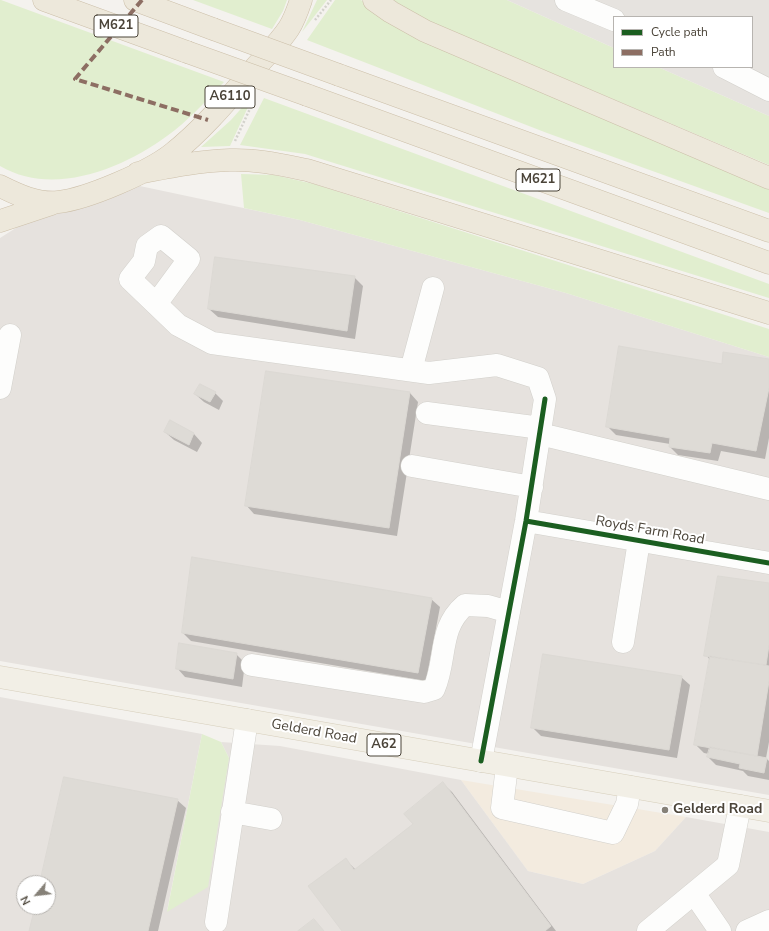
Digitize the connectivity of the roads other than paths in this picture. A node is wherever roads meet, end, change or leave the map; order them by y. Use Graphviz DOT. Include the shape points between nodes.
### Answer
graph roads {
  1 [pos="44,0"];
  2 [pos="135,0"];
  3 [pos="301,0"];
  4 [pos="374,0"];
  5 [pos="566,0"];
  6 [pos="613,20"];
  7 [pos="726,68"];
  8 [pos="769,90"];
  9 [pos="138,173"];
  10 [pos="769,178"];
  11 [pos="0,186"];
  12 [pos="58,202"];
  13 [pos="0,221"];
  14 [pos="769,231"];
  15 [pos="769,263"];
  16 [pos="433,288"];
  17 [pos="156,304"];
  18 [pos="769,313"];
  19 [pos="10,335"];
  20 [pos="410,370"];
  21 [pos="0,388"];
  22 [pos="427,413"];
  23 [pos="541,431"];
  24 [pos="412,466"];
  25 [pos="532,487"];
  26 [pos="769,490"];
  27 [pos="526,521"];
  28 [pos="639,541"];
  29 [pos="769,563"];
  30 [pos="509,612"];
  31 [pos="623,642"];
  32 [pos="252,665"];
  33 [pos="0,677"];
  34 [pos="247,720"];
  35 [pos="481,761"];
  36 [pos="507,766"];
  37 [pos="630,787"];
  38 [pos="740,806"];
  39 [pos="769,811"];
  40 [pos="232,812"];
  41 [pos="271,819"];
  42 [pos="694,893"];
  43 [pos="769,921"];
  44 [pos="216,922"];
  45 [pos="649,931"];
  46 [pos="720,931"];
  47 [pos="747,931"];
  1 -- 15 [label="highway, M621, bridge"];
  2 -- 14 [label="highway, M621, bridge"];
  3 -- 9 [label="highway, A6110" via="289,27 200,130 171,155"];
  4 -- 10 [label="highway" via="425,31"];
  5 -- 6 [label="street"];
  7 -- 8 [label="street"];
  9 -- 12 [label="highway, A6110" via="88,194"];
  9 -- 18 [label="highway" via="182,164 231,160 307,170"];
  11 -- 12 [label="highway" via="32,200"];
  12 -- 13 [label="highway, A6110"];
  16 -- 20 [label="street"];
  17 -- 20 [label="street" via="178,326 212,342"];
  19 -- 21 [label="street"];
  20 -- 23 [label="street" via="429,373 497,365 538,378 546,399"];
  22 -- 23 [label="street"];
  23 -- 25 [label="street"];
  23 -- 26 [label="street"];
  24 -- 25 [label="street"];
  25 -- 27 [label="street"];
  27 -- 28 [label="street, Royds Farm Road"];
  27 -- 30 [label="street"];
  28 -- 29 [label="street, Royds Farm Road"];
  28 -- 31 [label="street"];
  30 -- 32 [label="street" via="488,606 465,604 454,614 446,633 438,680 434,688 424,692"];
  30 -- 35 [label="street"];
  33 -- 34 [label="main road, Gelderd Road / A62"];
  34 -- 35 [label="main road, Gelderd Road / A62"];
  34 -- 40 [label="street"];
  35 -- 36 [label="main road, Gelderd Road / A62"];
  36 -- 37 [label="main road, Gelderd Road / A62"];
  36 -- 37 [label="street" via="502,808 613,833 627,804"];
  37 -- 38 [label="main road, Gelderd Road / A62"];
  38 -- 39 [label="main road, Gelderd Road / A62"];
  38 -- 42 [label="street" via="728,865"];
  40 -- 41 [label="street"];
  40 -- 44 [label="street"];
  42 -- 45 [label="street"];
  42 -- 46 [label="street"];
  43 -- 47 [label="street"];
}
